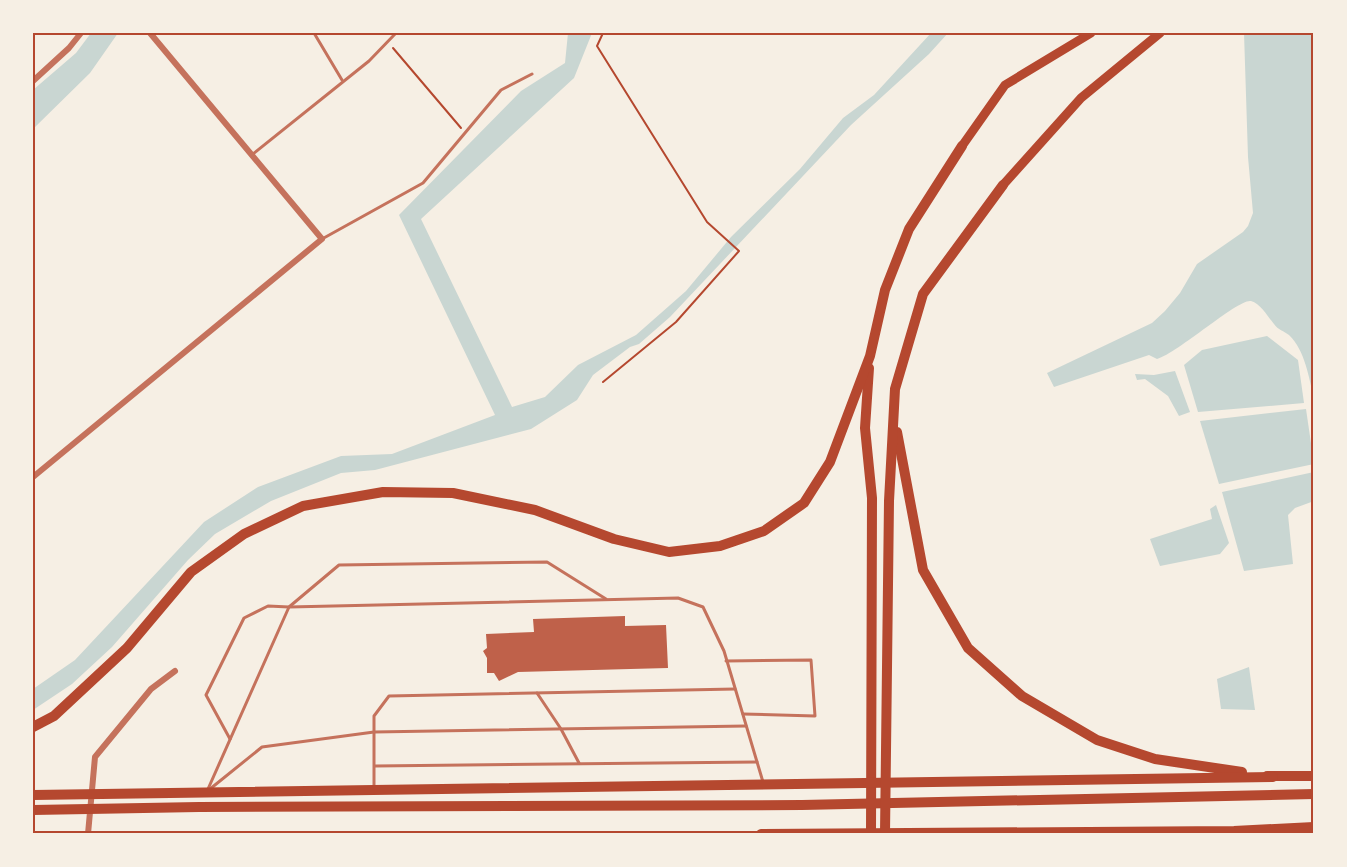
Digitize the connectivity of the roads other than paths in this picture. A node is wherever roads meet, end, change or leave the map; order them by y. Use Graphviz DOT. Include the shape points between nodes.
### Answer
graph roads {
  1 [pos="81,33"];
  2 [pos="150,33"];
  3 [pos="314,33"];
  4 [pos="396,33"];
  5 [pos="1091,33"];
  6 [pos="1160,33"];
  7 [pos="532,74"];
  8 [pos="33,81"];
  9 [pos="343,81"];
  10 [pos="962,146"];
  11 [pos="251,155"];
  12 [pos="1003,185"];
  13 [pos="322,239"];
  14 [pos="870,356"];
  15 [pos="893,414"];
  16 [pos="33,477"];
  17 [pos="607,600"];
  18 [pos="289,607"];
  19 [pos="726,661"];
  20 [pos="175,671"];
  21 [pos="735,688"];
  22 [pos="537,693"];
  23 [pos="743,714"];
  24 [pos="746,726"];
  25 [pos="33,727"];
  26 [pos="561,729"];
  27 [pos="374,732"];
  28 [pos="230,739"];
  29 [pos="757,762"];
  30 [pos="579,763"];
  31 [pos="374,765"];
  32 [pos="1314,776"];
  33 [pos="1273,777"];
  34 [pos="764,783"];
  35 [pos="374,790"];
  36 [pos="203,792"];
  37 [pos="1314,794"];
  38 [pos="33,795"];
  39 [pos="33,810"];
  40 [pos="1314,827"];
  41 [pos="788,833"];
  42 [pos="88,834"];
  43 [pos="761,834"];
  44 [pos="871,834"];
  45 [pos="885,834"];
  1 -- 8 [label="street"];
  2 -- 11 [label="street"];
  3 -- 9 [label="lane"];
  4 -- 9 [label="lane"];
  5 -- 10 [label="main road" via="1005,85"];
  6 -- 12 [label="main road" via="1081,98"];
  7 -- 13 [label="lane" via="501,90 423,183"];
  9 -- 11 [label="lane"];
  10 -- 14 [label="highway" via="909,229 885,290"];
  11 -- 13 [label="street"];
  12 -- 15 [label="highway" via="923,294 895,389"];
  13 -- 16 [label="street"];
  14 -- 25 [label="highway" via="830,462 804,503 764,531 720,546 669,552 614,539 524,507 453,493 383,492 303,506 244,534 191,572 127,648 54,716"];
  14 -- 44 [label="highway" via="865,428 872,498"];
  15 -- 33 [label="highway" via="923,570 968,648 1023,696 1096,740 1155,759"];
  15 -- 45 [label="highway"];
  17 -- 18 [label="lane"];
  17 -- 18 [label="lane" via="548,562 339,565"];
  17 -- 19 [label="lane" via="678,598 703,607"];
  18 -- 28 [label="lane"];
  18 -- 28 [label="lane" via="268,606 244,618 206,694"];
  19 -- 21 [label="lane"];
  19 -- 23 [label="lane" via="811,660 815,716"];
  20 -- 42 [label="street" via="151,689 95,757"];
  21 -- 22 [label="lane"];
  21 -- 23 [label="lane"];
  22 -- 26 [label="lane"];
  22 -- 27 [label="lane" via="389,696 374,716"];
  23 -- 24 [label="lane"];
  24 -- 26 [label="lane"];
  24 -- 29 [label="lane"];
  26 -- 27 [label="lane"];
  26 -- 30 [label="lane"];
  27 -- 31 [label="lane"];
  27 -- 36 [label="lane" via="262,747"];
  28 -- 36 [label="lane"];
  29 -- 30 [label="lane"];
  29 -- 34 [label="lane"];
  30 -- 31 [label="lane"];
  31 -- 35 [label="lane"];
  32 -- 33 [label="highway"];
  33 -- 34 [label="highway"];
  34 -- 35 [label="highway"];
  35 -- 36 [label="highway"];
  36 -- 38 [label="highway"];
  37 -- 39 [label="highway" via="802,805"];
  40 -- 41 [label="highway" via="1234,831"];
  41 -- 43 [label="highway"];
}
